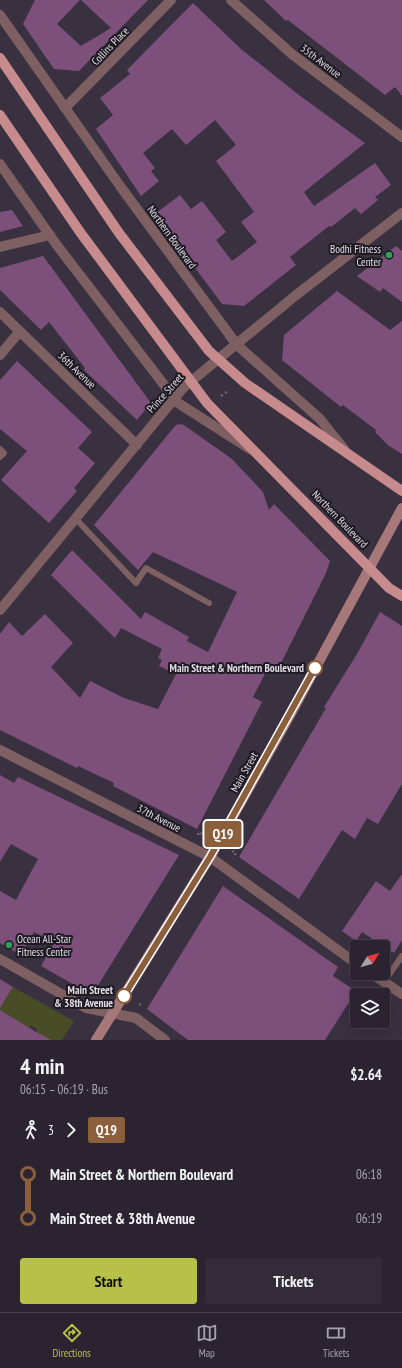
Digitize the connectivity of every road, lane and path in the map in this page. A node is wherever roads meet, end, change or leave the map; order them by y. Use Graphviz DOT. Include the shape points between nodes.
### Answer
graph roads {
  1 [pos="171,0"];
  2 [pos="231,0"];
  3 [pos="0,15"];
  4 [pos="0,58"];
  5 [pos="65,108"];
  6 [pos="0,115"];
  7 [pos="402,137"];
  8 [pos="0,164"];
  9 [pos="402,213"];
  10 [pos="50,235"];
  11 [pos="0,247"];
  12 [pos="0,312"];
  13 [pos="20,331"];
  14 [pos="237,345"];
  15 [pos="0,355"];
  16 [pos="218,360"];
  17 [pos="190,382"];
  18 [pos="229,390"];
  19 [pos="221,396"];
  20 [pos="174,398"];
  21 [pos="137,445"];
  22 [pos="0,450"];
  23 [pos="348,454"];
  24 [pos="0,457"];
  25 [pos="262,457"];
  26 [pos="402,491"];
  27 [pos="402,508"];
  28 [pos="76,518"];
  29 [pos="370,567"];
  30 [pos="0,593"];
  31 [pos="402,596"];
  32 [pos="8,600"];
  33 [pos="209,603"];
  34 [pos="0,610"];
  35 [pos="0,750"];
  36 [pos="202,834"];
  37 [pos="198,835"];
  38 [pos="232,851"];
  39 [pos="210,857"];
  40 [pos="233,858"];
  41 [pos="402,956"];
  42 [pos="350,959"];
  43 [pos="0,960"];
  44 [pos="381,980"];
  45 [pos="384,982"];
  46 [pos="402,994"];
  47 [pos="139,1004"];
  48 [pos="142,1006"];
  49 [pos="112,1014"];
  50 [pos="96,1040"];
  51 [pos="165,1040"];
  1 -- 5 [label="street, Collins Place"];
  2 -- 7 [label="street, 35th Avenue" via="293,55"];
  3 -- 5 [label="street, Northern Boulevard"];
  4 -- 16 [label="main road, Northern Boulevard" via="106,214 198,338"];
  5 -- 14 [label="street, Northern Boulevard"];
  6 -- 17 [label="main road, Northern Boulevard" via="80,232"];
  8 -- 10 [label="street, Northern Boulevard"];
  9 -- 14 [label="street, Prince Street" via="295,296"];
  10 -- 11 [label="street"];
  10 -- 20 [label="street, Northern Boulevard"];
  12 -- 13 [label="street, 36th Avenue"];
  13 -- 15 [label="street"];
  13 -- 21 [label="street, 36th Avenue"];
  14 -- 16 [label="street, Prince Street"];
  14 -- 23 [label="street, Northern Boulevard" via="320,419"];
  16 -- 17 [label="street, Prince Street"];
  16 -- 23 [label="main road, Northern Boulevard" via="245,382"];
  17 -- 20 [label="street, Prince Street"];
  17 -- 25 [label="main road, Northern Boulevard" via="207,403"];
  18 -- 19 [label="path"];
  20 -- 21 [label="street, Prince Street"];
  20 -- 25 [label="street, Northern Boulevard" via="189,411"];
  21 -- 28 [label="street, Prince Street"];
  22 -- 24 [label="lane" via="4,452"];
  23 -- 26 [label="main road, Northern Boulevard"];
  25 -- 29 [label="main road, Northern Boulevard"];
  27 -- 29 [label="main road, Main Street"];
  28 -- 32 [label="street, Prince Street"];
  28 -- 33 [label="lane" via="136,583 146,568"];
  29 -- 31 [label="main road, Northern Boulevard" via="389,588"];
  29 -- 39 [label="main road, Main Street"];
  30 -- 32 [label="street"];
  32 -- 34 [label="street, Prince Street"];
  35 -- 39 [label="street, 37th Avenue"];
  36 -- 37 [label="path" via="199,832"];
  38 -- 40 [label="path" via="236,853"];
  39 -- 42 [label="street, 37th Avenue"];
  39 -- 49 [label="main road, Main Street"];
  41 -- 45 [label="lane"];
  43 -- 49 [label="street" via="86,1008"];
  44 -- 45 [label="street"];
  45 -- 46 [label="street"];
  47 -- 48 [label="path"];
  49 -- 50 [label="main road, Main Street"];
  49 -- 51 [label="street" via="136,1018"];
}
